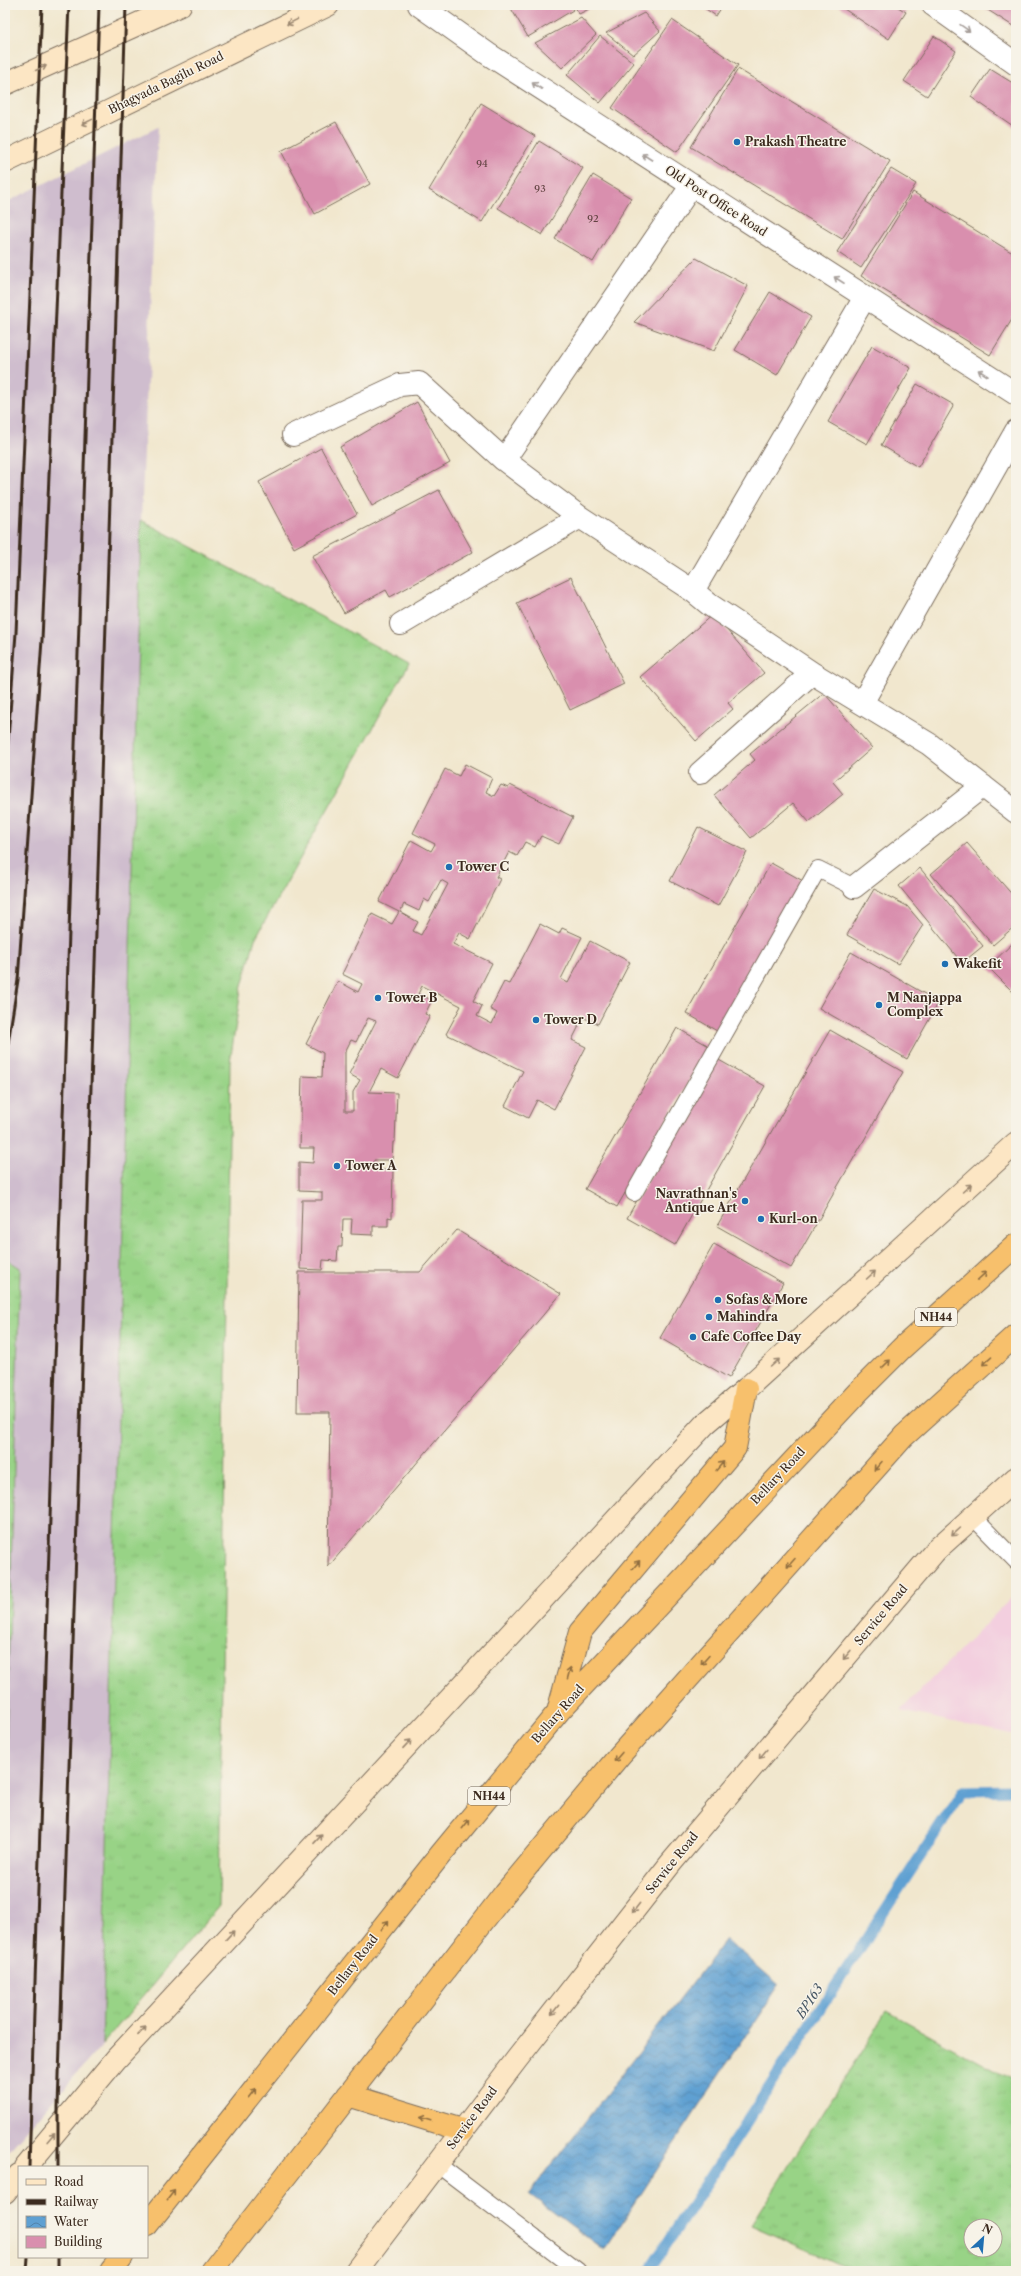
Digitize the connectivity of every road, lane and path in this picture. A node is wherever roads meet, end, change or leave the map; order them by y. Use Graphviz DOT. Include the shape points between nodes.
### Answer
graph roads {
  1 [pos="180,5"];
  2 [pos="328,5"];
  3 [pos="419,5"];
  4 [pos="933,5"];
  5 [pos="1016,64"];
  6 [pos="5,84"];
  7 [pos="5,162"];
  8 [pos="692,186"];
  9 [pos="865,297"];
  10 [pos="1016,394"];
  11 [pos="1016,431"];
  12 [pos="293,436"];
  13 [pos="504,460"];
  14 [pos="580,517"];
  15 [pos="693,591"];
  16 [pos="401,624"];
  17 [pos="812,673"];
  18 [pos="862,703"];
  19 [pos="700,773"];
  20 [pos="983,786"];
  21 [pos="1016,812"];
  22 [pos="854,887"];
  23 [pos="1016,1143"];
  24 [pos="634,1193"];
  25 [pos="1016,1245"];
  26 [pos="1016,1335"];
  27 [pos="746,1389"];
  28 [pos="1013,1486"];
  29 [pos="973,1517"];
  30 [pos="1016,1561"];
  31 [pos="559,1711"];
  32 [pos="348,2095"];
  33 [pos="462,2130"];
  34 [pos="437,2164"];
  35 [pos="27,2166"];
  36 [pos="18,2176"];
  37 [pos="5,2192"];
  38 [pos="148,2224"];
  39 [pos="121,2258"];
  40 [pos="111,2271"];
  41 [pos="212,2271"];
  42 [pos="356,2271"];
  43 [pos="578,2271"];
  6 -- 1 [label="main road, one-way"];
  2 -- 7 [label="main road, Bhagyada Bagilu Road, one-way"];
  8 -- 3 [label="street, Old Post Office Road, one-way" via="488,54"];
  4 -- 5 [label="street, one-way"];
  9 -- 8 [label="street, Old Post Office Road, one-way"];
  8 -- 13 [label="street"];
  10 -- 9 [label="street, Old Post Office Road, one-way"];
  9 -- 15 [label="street"];
  11 -- 18 [label="street"];
  12 -- 13 [label="street" via="400,385 419,383"];
  13 -- 14 [label="street"];
  14 -- 15 [label="street"];
  14 -- 16 [label="street"];
  15 -- 17 [label="street"];
  17 -- 18 [label="street"];
  17 -- 19 [label="street"];
  18 -- 20 [label="street" via="930,744"];
  20 -- 21 [label="street"];
  20 -- 22 [label="street"];
  22 -- 24 [label="lane" via="818,869"];
  27 -- 23 [label="main road, one-way"];
  31 -- 25 [label="highway, Bellary Road / NH44, one-way" via="858,1391"];
  26 -- 32 [label="highway, one-way" via="904,1436 619,1756 505,1893"];
  31 -- 27 [label="highway, one-way" via="580,1632 735,1448"];
  35 -- 27 [label="main road, one-way" via="116,2059 261,1901 705,1424"];
  28 -- 29 [label="main road, Service Road"];
  29 -- 30 [label="lane"];
  29 -- 33 [label="main road, Service Road, one-way" via="936,1550 671,1863"];
  38 -- 31 [label="highway, Bellary Road / NH44, one-way" via="441,1854"];
  33 -- 32 [label="highway, one-way"];
  32 -- 41 [label="highway"];
  33 -- 34 [label="main road, Service Road"];
  34 -- 42 [label="main road, Service Road"];
  34 -- 43 [label="lane"];
  36 -- 37 [label="main road"];
  39 -- 40 [label="highway"];
}
